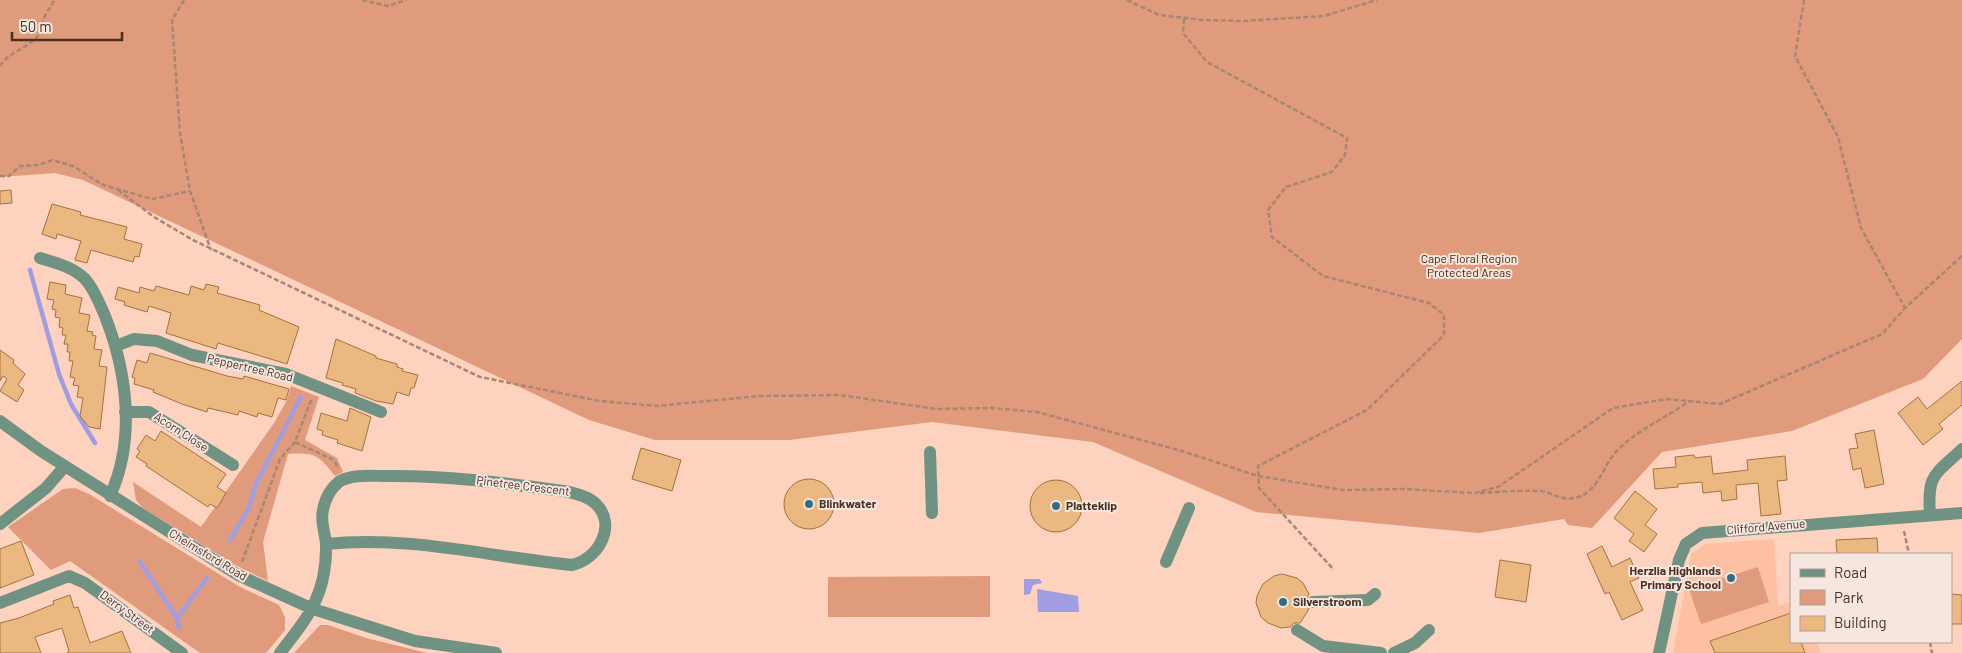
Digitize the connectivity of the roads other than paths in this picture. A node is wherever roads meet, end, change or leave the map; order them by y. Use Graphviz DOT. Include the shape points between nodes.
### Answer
graph roads {
  1 [pos="40,258"];
  2 [pos="116,346"];
  3 [pos="125,412"];
  4 [pos="381,412"];
  5 [pos="0,421"];
  6 [pos="1962,450"];
  7 [pos="930,452"];
  8 [pos="65,466"];
  9 [pos="233,466"];
  10 [pos="110,496"];
  11 [pos="1190,508"];
  12 [pos="1962,513"];
  13 [pos="932,514"];
  14 [pos="1930,515"];
  15 [pos="0,524"];
  16 [pos="326,544"];
  17 [pos="1166,562"];
  18 [pos="1375,594"];
  19 [pos="0,602"];
  20 [pos="1313,602"];
  21 [pos="313,609"];
  22 [pos="1297,630"];
  23 [pos="1429,630"];
  24 [pos="459,651"];
  25 [pos="182,653"];
  26 [pos="280,653"];
  27 [pos="496,653"];
  28 [pos="1381,653"];
  29 [pos="1394,653"];
  30 [pos="1659,653"];
  1 -- 2 [label="street" via="72,269 91,286"];
  2 -- 3 [label="street" via="122,370"];
  2 -- 4 [label="street, Peppertree Road" via="134,340 157,341 192,354 286,374"];
  3 -- 9 [label="street, Acorn Close" via="149,412"];
  3 -- 10 [label="street" via="124,454 120,474"];
  5 -- 8 [label="street, Chelmsford Road"];
  6 -- 14 [label="street" via="1932,479 1928,490"];
  7 -- 13 [label="street"];
  8 -- 10 [label="street, Chelmsford Road"];
  8 -- 15 [label="street" via="46,488"];
  10 -- 21 [label="street, Chelmsford Road" via="238,575"];
  11 -- 17 [label="street"];
  12 -- 14 [label="street, Clifford Avenue"];
  14 -- 30 [label="street, Clifford Avenue" via="1702,533 1686,544 1679,560"];
  16 -- 16 [label="street, Pinetree Crescent" via="322,511 326,497 341,481 356,476 466,479 574,493 596,504 601,511 604,537 588,559 572,565 409,542"];
  16 -- 21 [label="street" via="321,590"];
  18 -- 20 [label="street" via="1368,600"];
  19 -- 25 [label="street, Derry Street" via="69,576 85,582"];
  21 -- 24 [label="street, Chelmsford Road"];
  21 -- 26 [label="street"];
  22 -- 28 [label="street" via="1324,646"];
  23 -- 29 [label="street" via="1415,643"];
  24 -- 27 [label="street, Chelmsford Road"];
}
